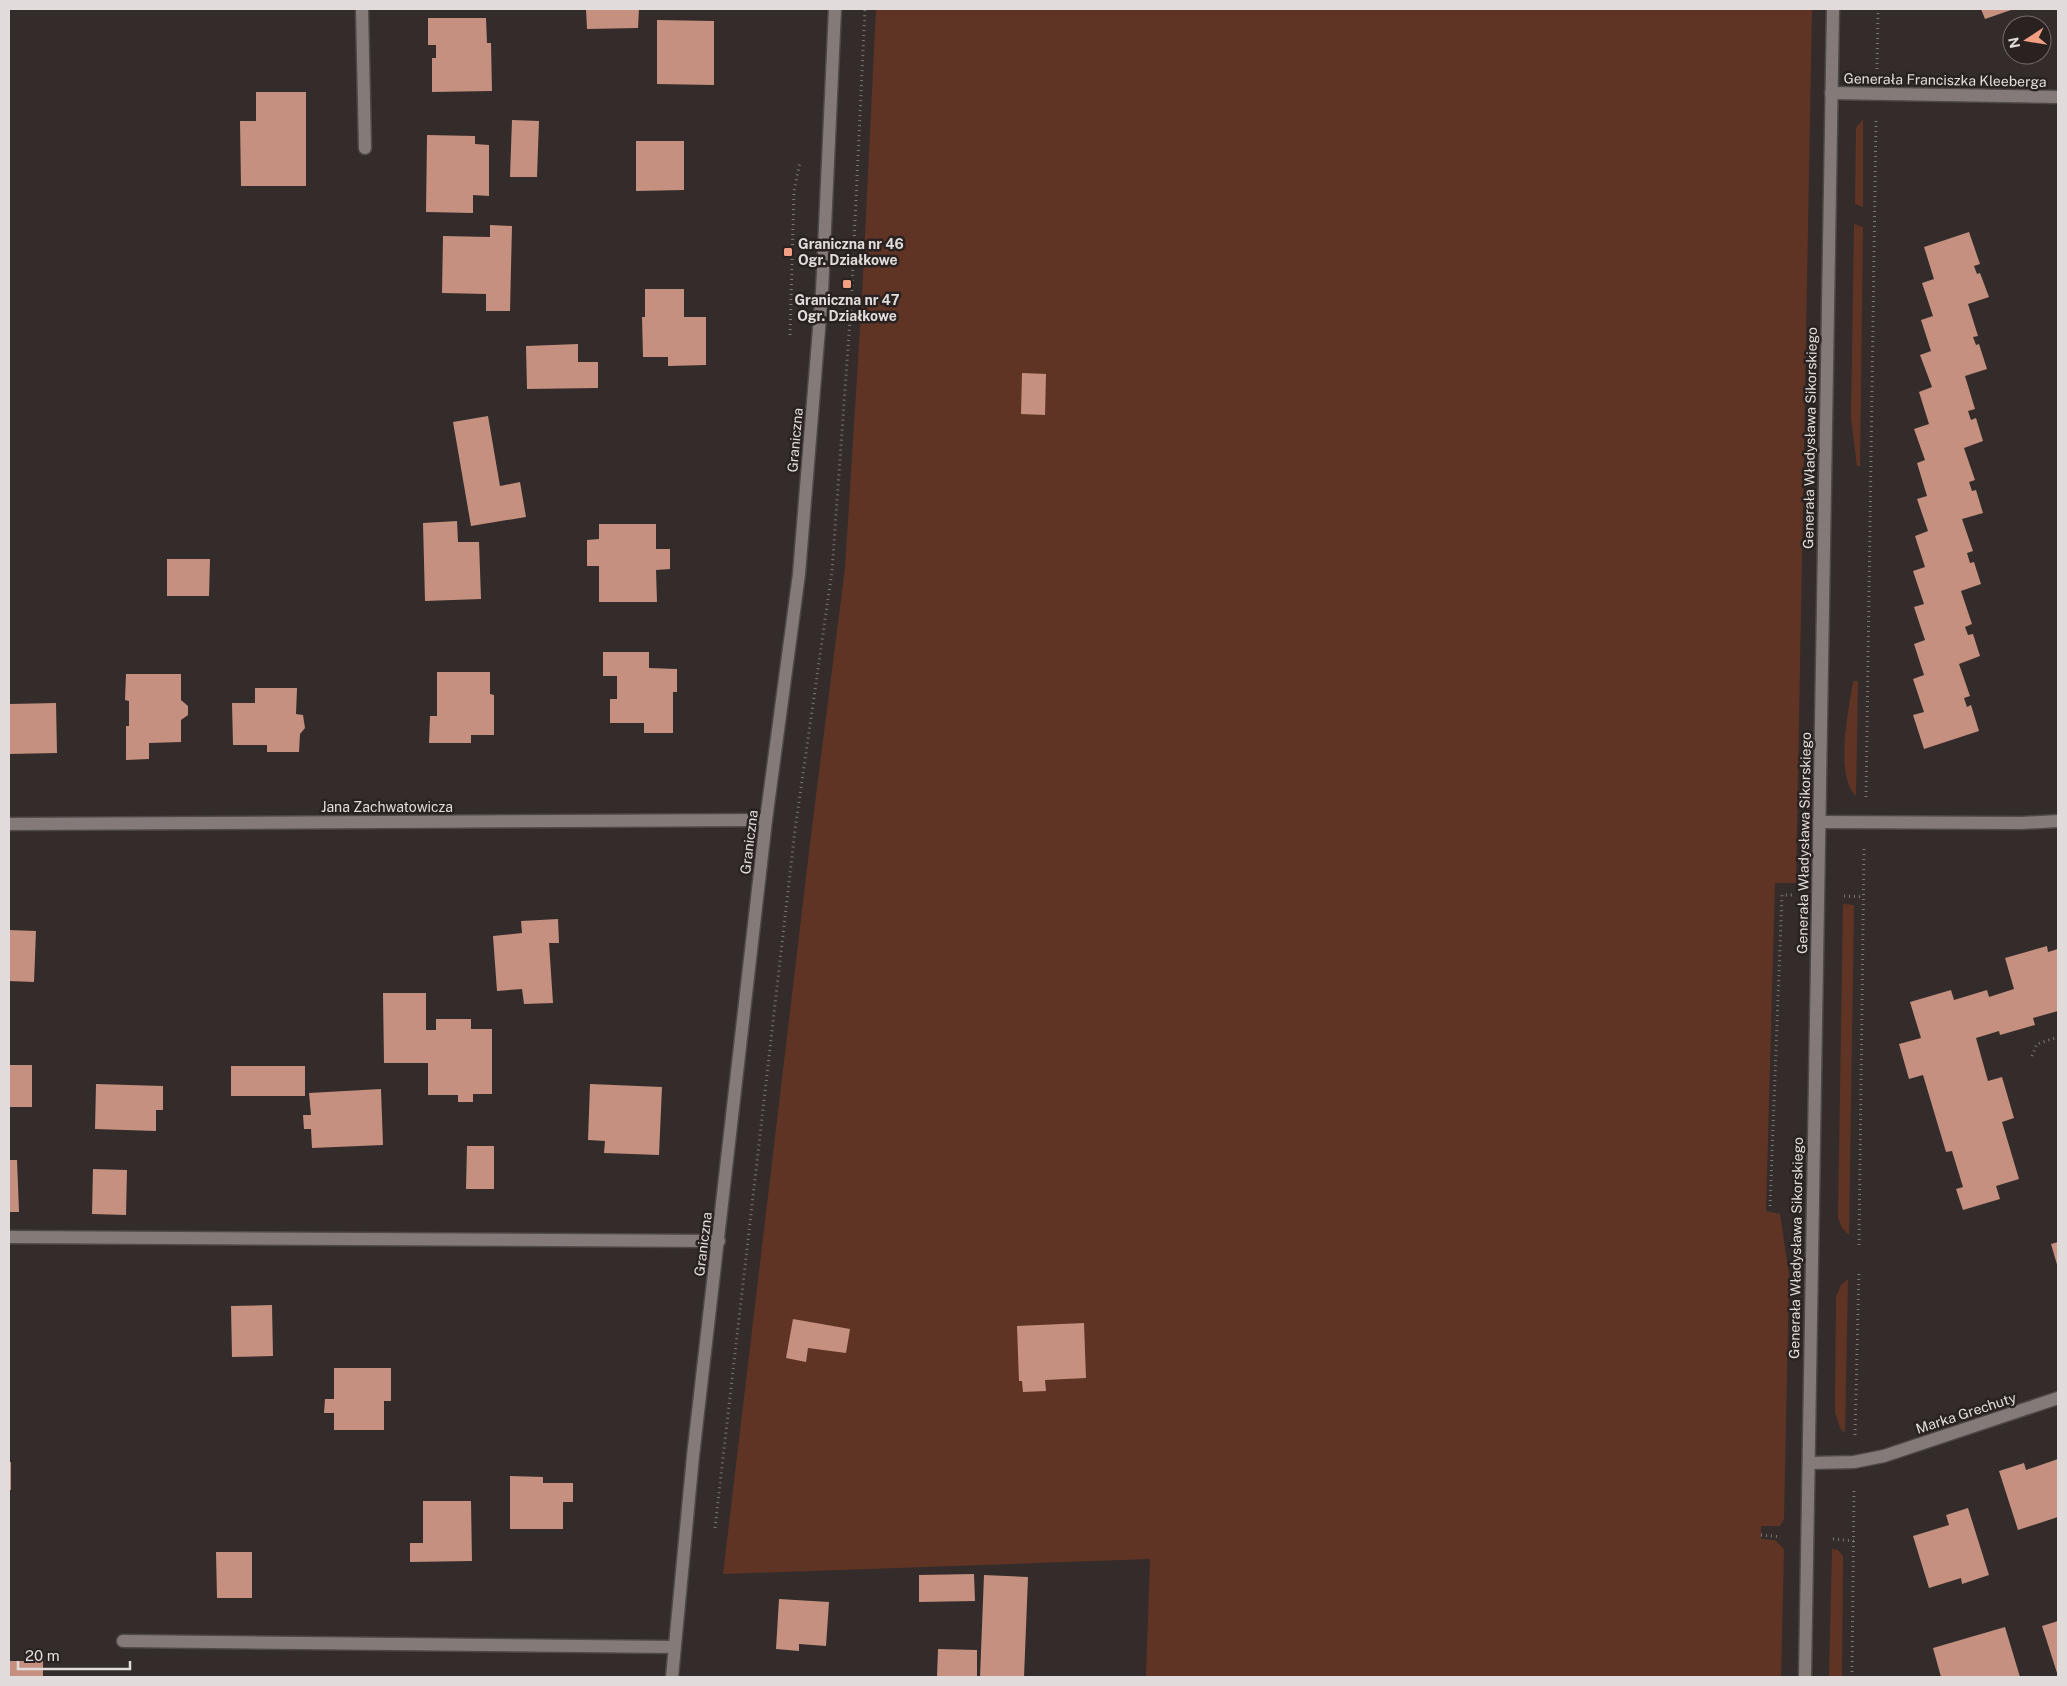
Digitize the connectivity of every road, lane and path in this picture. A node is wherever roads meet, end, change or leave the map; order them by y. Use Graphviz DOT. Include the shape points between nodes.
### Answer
graph roads {
  1 [pos="362,9"];
  2 [pos="835,9"];
  3 [pos="1832,9"];
  4 [pos="1878,9"];
  5 [pos="1877,72"];
  6 [pos="1831,93"];
  7 [pos="2058,97"];
  8 [pos="1876,118"];
  9 [pos="365,148"];
  10 [pos="1866,805"];
  11 [pos="766,820"];
  12 [pos="2058,821"];
  13 [pos="1819,822"];
  14 [pos="9,824"];
  15 [pos="1865,842"];
  16 [pos="1797,895"];
  17 [pos="1844,896"];
  18 [pos="1864,896"];
  19 [pos="2058,1037"];
  20 [pos="2032,1056"];
  21 [pos="1770,1206"];
  22 [pos="9,1237"];
  23 [pos="719,1241"];
  24 [pos="1859,1245"];
  25 [pos="1858,1270"];
  26 [pos="2058,1398"];
  27 [pos="1854,1440"];
  28 [pos="1809,1463"];
  29 [pos="1854,1484"];
  30 [pos="1761,1535"];
  31 [pos="1786,1537"];
  32 [pos="1833,1540"];
  33 [pos="1854,1541"];
  34 [pos="123,1641"];
  35 [pos="674,1648"];
  36 [pos="672,1677"];
  37 [pos="1805,1677"];
  38 [pos="1852,1677"];
  1 -- 9 [label="street"];
  2 -- 11 [label="street, Graniczna" via="822,292 799,574"];
  3 -- 6 [label="street, Generała Władysława Sikorskiego"];
  4 -- 5 [label="path"];
  6 -- 7 [label="street, Generała Franciszka Kleeberga"];
  6 -- 13 [label="street, Generała Władysława Sikorskiego"];
  8 -- 10 [label="path"];
  11 -- 14 [label="street, Jana Zachwatowicza"];
  11 -- 23 [label="street, Graniczna"];
  12 -- 13 [label="street"];
  13 -- 28 [label="street, Generała Władysława Sikorskiego"];
  15 -- 18 [label="path"];
  16 -- 21 [label="path" via="1782,895"];
  17 -- 18 [label="path"];
  18 -- 24 [label="path"];
  19 -- 20 [label="path" via="2037,1044"];
  22 -- 23 [label="street"];
  23 -- 35 [label="street, Graniczna"];
  25 -- 27 [label="path"];
  26 -- 28 [label="street, Marka Grechuty" via="1884,1456 1854,1462"];
  28 -- 37 [label="street, Generała Władysława Sikorskiego"];
  29 -- 33 [label="path"];
  30 -- 31 [label="path"];
  32 -- 33 [label="path"];
  33 -- 38 [label="path"];
  34 -- 35 [label="street"];
  35 -- 36 [label="street, Graniczna"];
}
